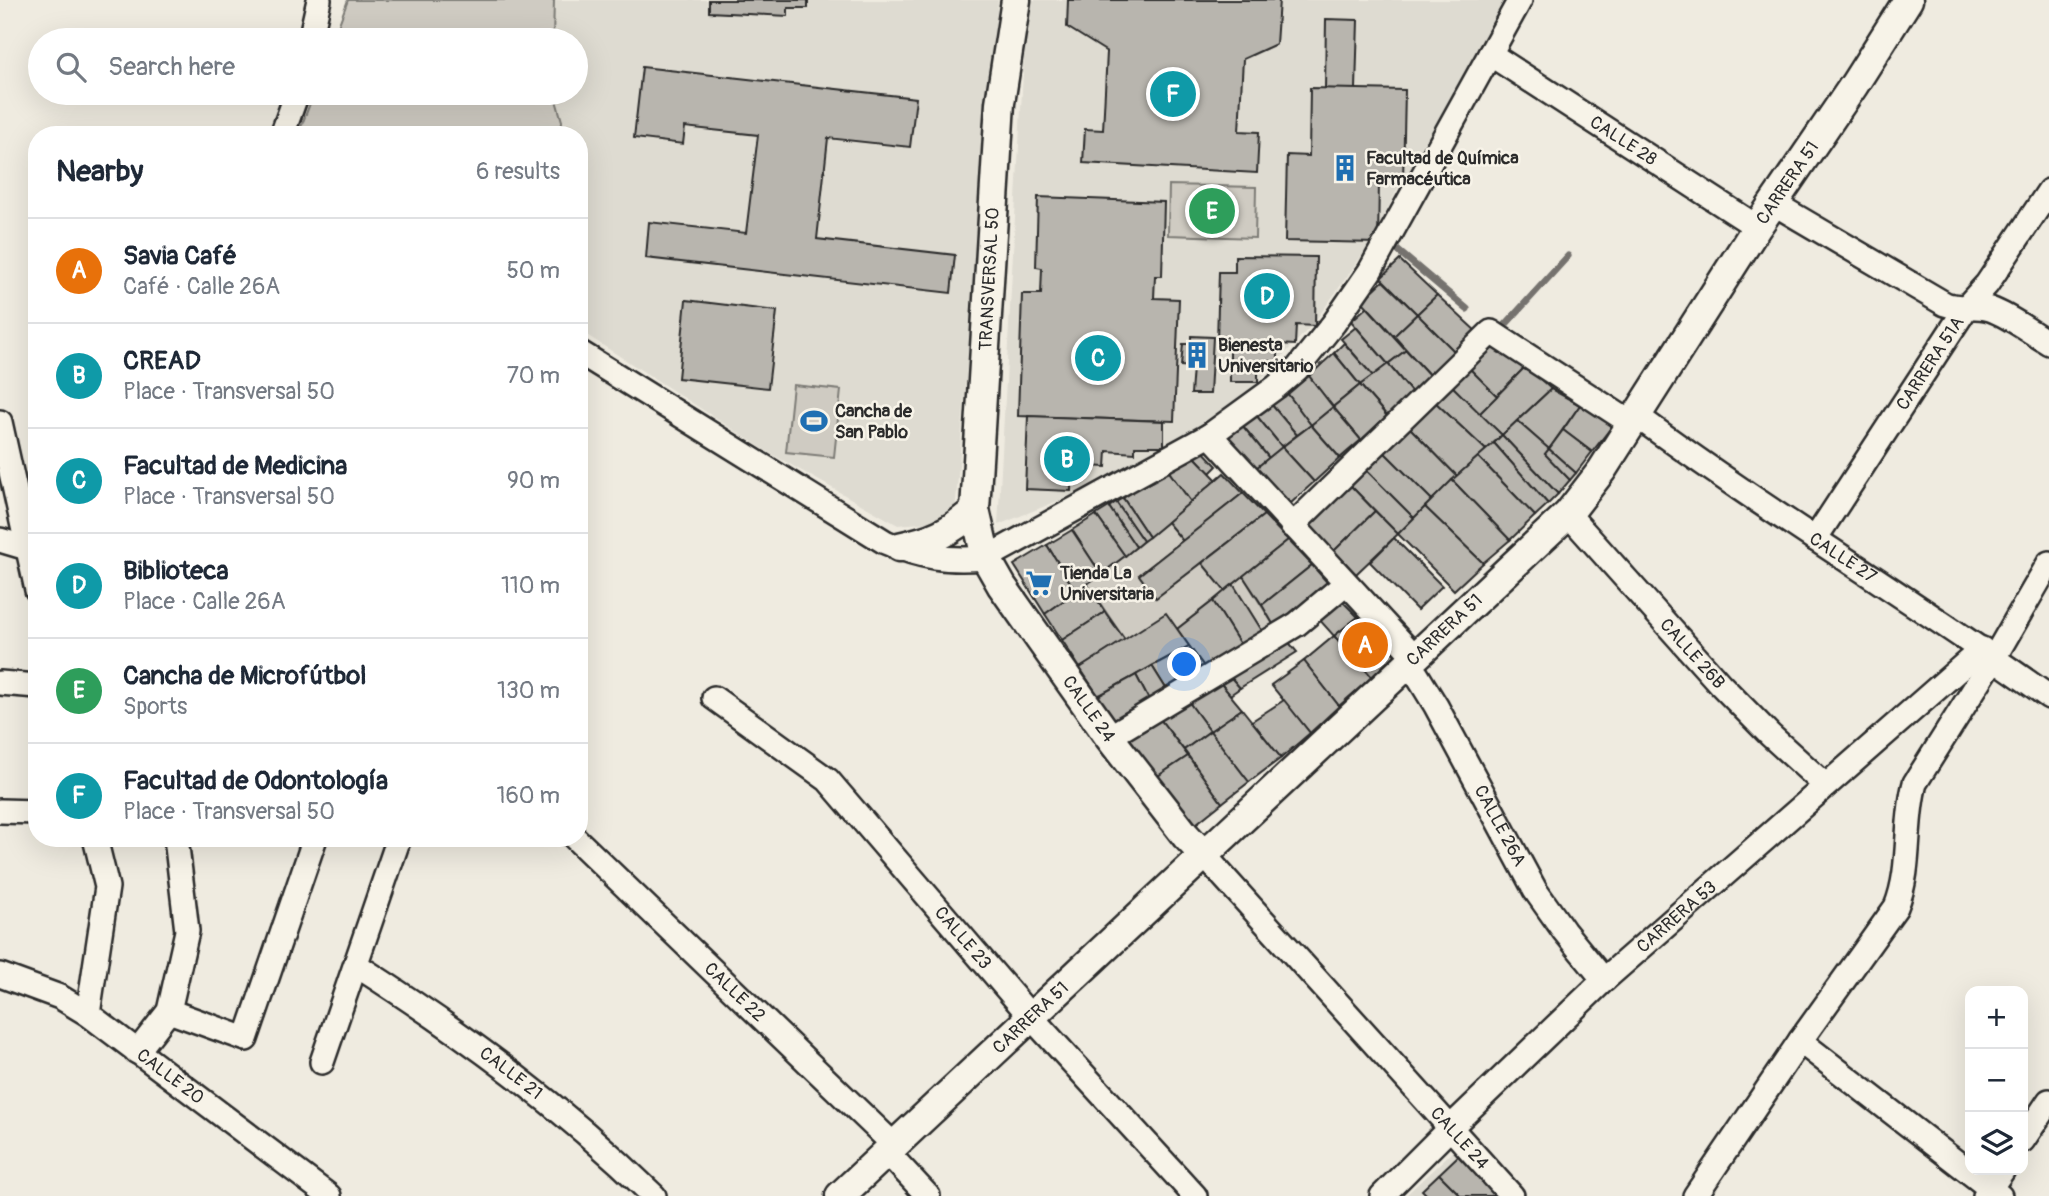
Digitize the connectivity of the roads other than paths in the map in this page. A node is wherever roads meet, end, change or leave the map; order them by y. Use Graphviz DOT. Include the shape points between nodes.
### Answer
graph roads {
  1 [pos="319,0"];
  2 [pos="1016,0"];
  3 [pos="1520,0"];
  4 [pos="1908,0"];
  5 [pos="313,28"];
  6 [pos="1490,54"];
  7 [pos="292,105"];
  8 [pos="285,126"];
  9 [pos="2049,191"];
  10 [pos="1773,203"];
  11 [pos="1757,227"];
  12 [pos="1968,306"];
  13 [pos="2049,343"];
  14 [pos="588,359"];
  15 [pos="1634,420"];
  16 [pos="0,422"];
  17 [pos="1210,435"];
  18 [pos="975,510"];
  19 [pos="1568,514"];
  20 [pos="1292,526"];
  21 [pos="1815,539"];
  22 [pos="0,540"];
  23 [pos="899,547"];
  24 [pos="27,548"];
  25 [pos="28,552"];
  26 [pos="986,558"];
  27 [pos="2049,562"];
  28 [pos="1346,583"];
  29 [pos="1988,653"];
  30 [pos="1411,661"];
  31 [pos="0,683"];
  32 [pos="28,685"];
  33 [pos="2049,697"];
  34 [pos="714,698"];
  35 [pos="1109,737"];
  36 [pos="1825,785"];
  37 [pos="0,811"];
  38 [pos="28,812"];
  39 [pos="96,847"];
  40 [pos="177,847"];
  41 [pos="312,847"];
  42 [pos="396,847"];
  43 [pos="584,847"];
  44 [pos="1205,856"];
  45 [pos="356,965"];
  46 [pos="0,975"];
  47 [pos="1604,980"];
  48 [pos="169,1011"];
  49 [pos="88,1014"];
  50 [pos="1031,1017"];
  51 [pos="1800,1041"];
  52 [pos="138,1052"];
  53 [pos="322,1062"];
  54 [pos="2049,1101"];
  55 [pos="1450,1128"];
  56 [pos="2028,1132"];
  57 [pos="891,1149"];
  58 [pos="1995,1188"];
  59 [pos="329,1196"];
  60 [pos="654,1196"];
  61 [pos="840,1196"];
  62 [pos="928,1196"];
  63 [pos="1195,1196"];
  64 [pos="1382,1196"];
  65 [pos="1512,1196"];
  66 [pos="1695,1196"];
  1 -- 5 [label="street"];
  2 -- 18 [label="street, TRANSVERSAL 50" via="1000,103"];
  3 -- 6 [label="street"];
  4 -- 10 [label="street, CARRERA 51"];
  6 -- 11 [label="street, CALLE 28"];
  6 -- 17 [label="street" via="1388,242 1334,323 1297,369"];
  7 -- 8 [label="street"];
  9 -- 12 [label="street, CARRERA 51A"];
  10 -- 11 [label="street, CARRERA 51"];
  10 -- 12 [label="street" via="1945,304"];
  11 -- 15 [label="street, CARRERA 51"];
  12 -- 13 [label="street" via="1993,310"];
  12 -- 21 [label="street, CARRERA 51A"];
  14 -- 23 [label="street" via="864,530"];
  15 -- 19 [label="street, CARRERA 51"];
  15 -- 20 [label="street, CALLE 27" via="1620,416 1491,332"];
  15 -- 21 [label="street, CALLE 27"];
  16 -- 24 [label="street"];
  17 -- 20 [label="street, CALLE 26A"];
  17 -- 26 [label="street"];
  18 -- 23 [label="street" via="928,541"];
  18 -- 26 [label="street, TRANSVERSAL 50"];
  19 -- 30 [label="street, CARRERA 51"];
  19 -- 36 [label="street, CALLE 26B" via="1720,684"];
  20 -- 28 [label="street, CALLE 26A"];
  21 -- 29 [label="street, CALLE 27"];
  22 -- 24 [label="street"];
  23 -- 26 [label="street" via="935,558"];
  24 -- 25 [label="street"];
  26 -- 35 [label="street, CALLE 24"];
  27 -- 29 [label="street, CARRERA 53"];
  28 -- 30 [label="street, CALLE 26A"];
  28 -- 35 [label="street" via="1297,624"];
  29 -- 33 [label="street, CALLE 27"];
  29 -- 36 [label="street, CARRERA 53"];
  29 -- 51 [label="street, CARRERA 53" via="1915,783 1903,889 1896,907"];
  30 -- 44 [label="street, CARRERA 51"];
  30 -- 47 [label="street, CALLE 26A" via="1535,890"];
  31 -- 32 [label="street"];
  34 -- 50 [label="street, CALLE 23" via="828,780"];
  35 -- 44 [label="street, CALLE 24"];
  36 -- 47 [label="street, CARRERA 53"];
  37 -- 38 [label="street"];
  39 -- 49 [label="street" via="107,887"];
  40 -- 48 [label="street" via="187,932"];
  41 -- 48 [label="street" via="246,1039"];
  42 -- 45 [label="street"];
  43 -- 57 [label="street, CALLE 22"];
  44 -- 50 [label="street, CARRERA 51"];
  44 -- 55 [label="street, CALLE 24"];
  45 -- 53 [label="street"];
  45 -- 60 [label="street, CALLE 21" via="530,1085"];
  46 -- 49 [label="street, CALLE 20" via="60,997"];
  47 -- 55 [label="street, CARRERA 53"];
  48 -- 52 [label="street"];
  49 -- 52 [label="street, CALLE 20"];
  50 -- 57 [label="street, CARRERA 51"];
  50 -- 63 [label="street, CALLE 23"];
  51 -- 58 [label="street"];
  51 -- 66 [label="street, CARRERA 53"];
  52 -- 59 [label="street, CALLE 20"];
  54 -- 56 [label="street"];
  55 -- 64 [label="street, CARRERA 53"];
  55 -- 65 [label="street, CALLE 24"];
  57 -- 61 [label="street, CARRERA 51"];
  57 -- 62 [label="street, CALLE 22"];
}
